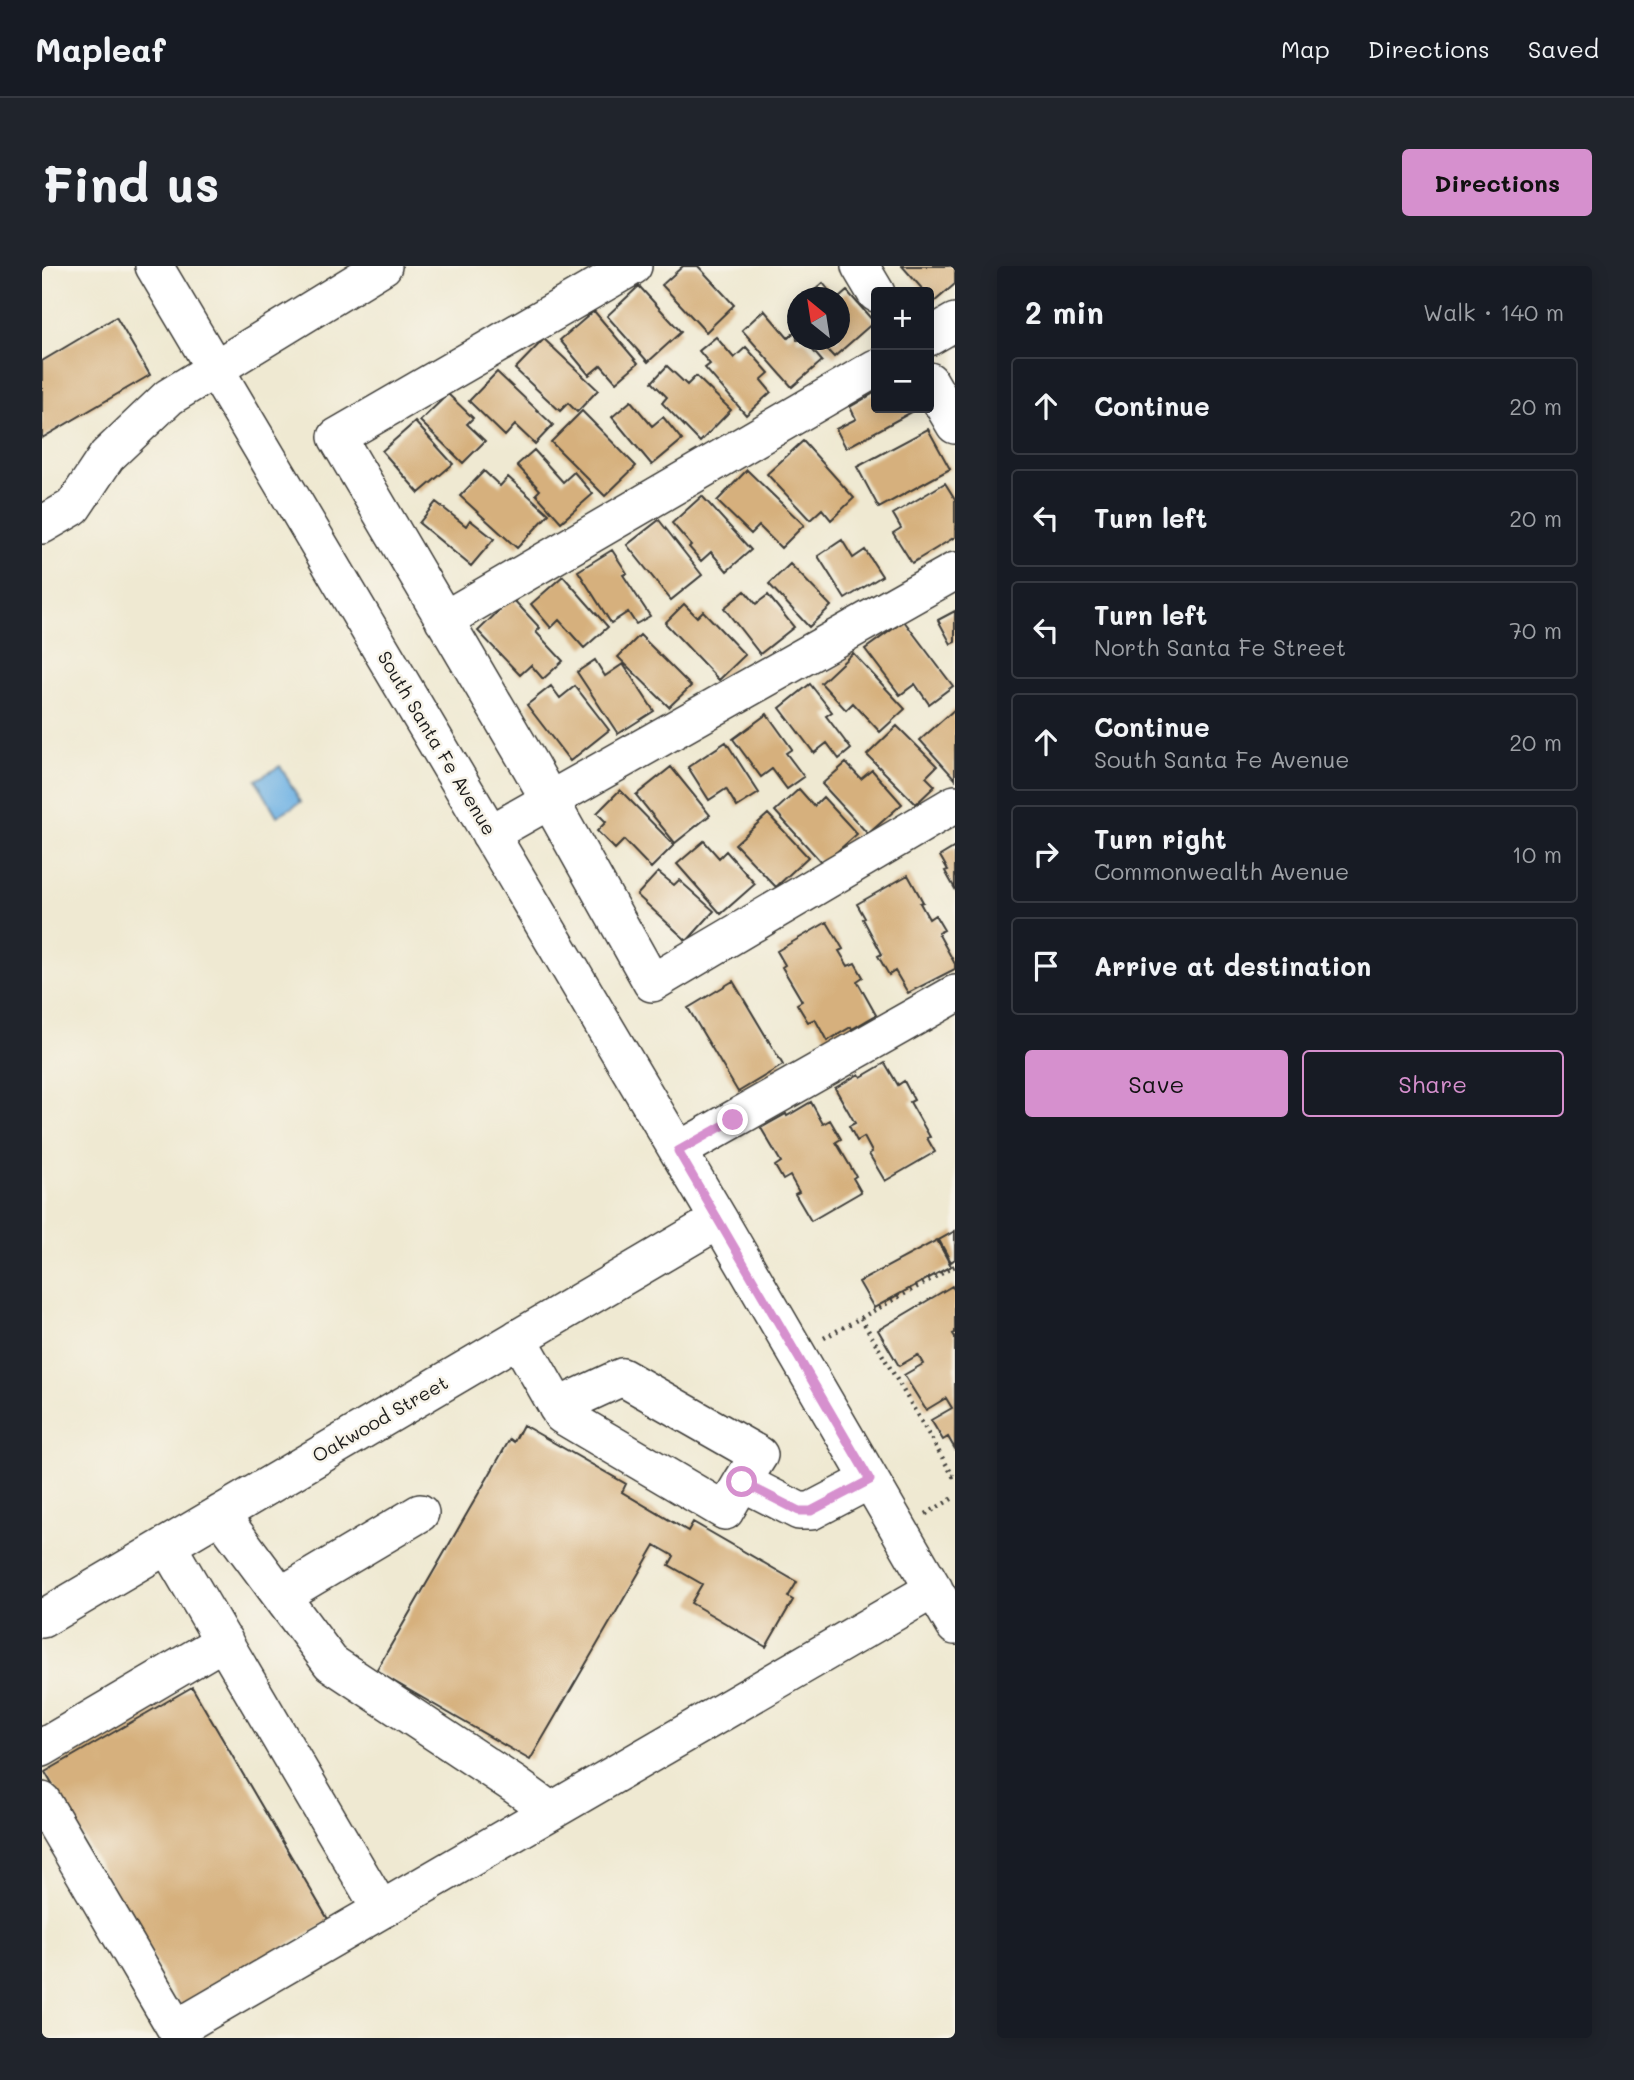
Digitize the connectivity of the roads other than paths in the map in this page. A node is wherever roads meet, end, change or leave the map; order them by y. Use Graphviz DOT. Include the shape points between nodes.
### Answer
graph roads {
  1 [pos="155,266"];
  2 [pos="383,266"];
  3 [pos="633,266"];
  4 [pos="860,266"];
  5 [pos="872,287"];
  6 [pos="955,322"];
  7 [pos="934,334"];
  8 [pos="215,368"];
  9 [pos="871,371"];
  10 [pos="934,389"];
  11 [pos="955,425"];
  12 [pos="42,525"];
  13 [pos="955,571"];
  14 [pos="444,620"];
  15 [pos="549,799"];
  16 [pos="955,804"];
  17 [pos="490,834"];
  18 [pos="955,994"];
  19 [pos="678,1151"];
  20 [pos="719,1220"];
  21 [pos="518,1338"];
  22 [pos="557,1407"];
  23 [pos="870,1480"];
  24 [pos="742,1482"];
  25 [pos="420,1513"];
  26 [pos="220,1514"];
  27 [pos="167,1545"];
  28 [pos="933,1589"];
  29 [pos="282,1595"];
  30 [pos="42,1619"];
  31 [pos="955,1626"];
  32 [pos="223,1641"];
  33 [pos="42,1748"];
  34 [pos="42,1801"];
  35 [pos="551,1811"];
  36 [pos="381,1910"];
  1 -- 8 [label="street, South Santa Fe Avenue"];
  2 -- 8 [label="street"];
  3 -- 14 [label="street" via="337,438"];
  4 -- 5 [label="street"];
  6 -- 7 [label="street"];
  8 -- 12 [label="street" via="169,397 107,456 73,507"];
  8 -- 17 [label="street, South Santa Fe Avenue"];
  9 -- 14 [label="street"];
  10 -- 11 [label="street"];
  13 -- 15 [label="street"];
  14 -- 15 [label="street"];
  15 -- 16 [label="street" via="652,983"];
  15 -- 17 [label="street"];
  17 -- 19 [label="street, South Santa Fe Avenue"];
  18 -- 19 [label="street"];
  19 -- 20 [label="street, South Santa Fe Avenue"];
  20 -- 21 [label="street, Oakwood Street"];
  20 -- 23 [label="street, South Santa Fe Avenue"];
  21 -- 22 [label="street"];
  21 -- 26 [label="street, Oakwood Street"];
  22 -- 24 [label="street" via="562,1415 725,1511"];
  22 -- 24 [label="street" via="622,1377 759,1455"];
  23 -- 24 [label="street" via="811,1511 799,1511"];
  23 -- 28 [label="street, South Santa Fe Avenue"];
  25 -- 29 [label="street"];
  26 -- 27 [label="street, Oakwood Street"];
  26 -- 29 [label="street"];
  27 -- 30 [label="street, Oakwood Street"];
  27 -- 32 [label="street"];
  28 -- 31 [label="street, South Santa Fe Avenue"];
  28 -- 35 [label="street"];
  29 -- 35 [label="street" via="331,1663"];
  32 -- 33 [label="street"];
  32 -- 36 [label="street"];
  34 -- 36 [label="street" via="176,2029"];
  35 -- 36 [label="street"];
}
